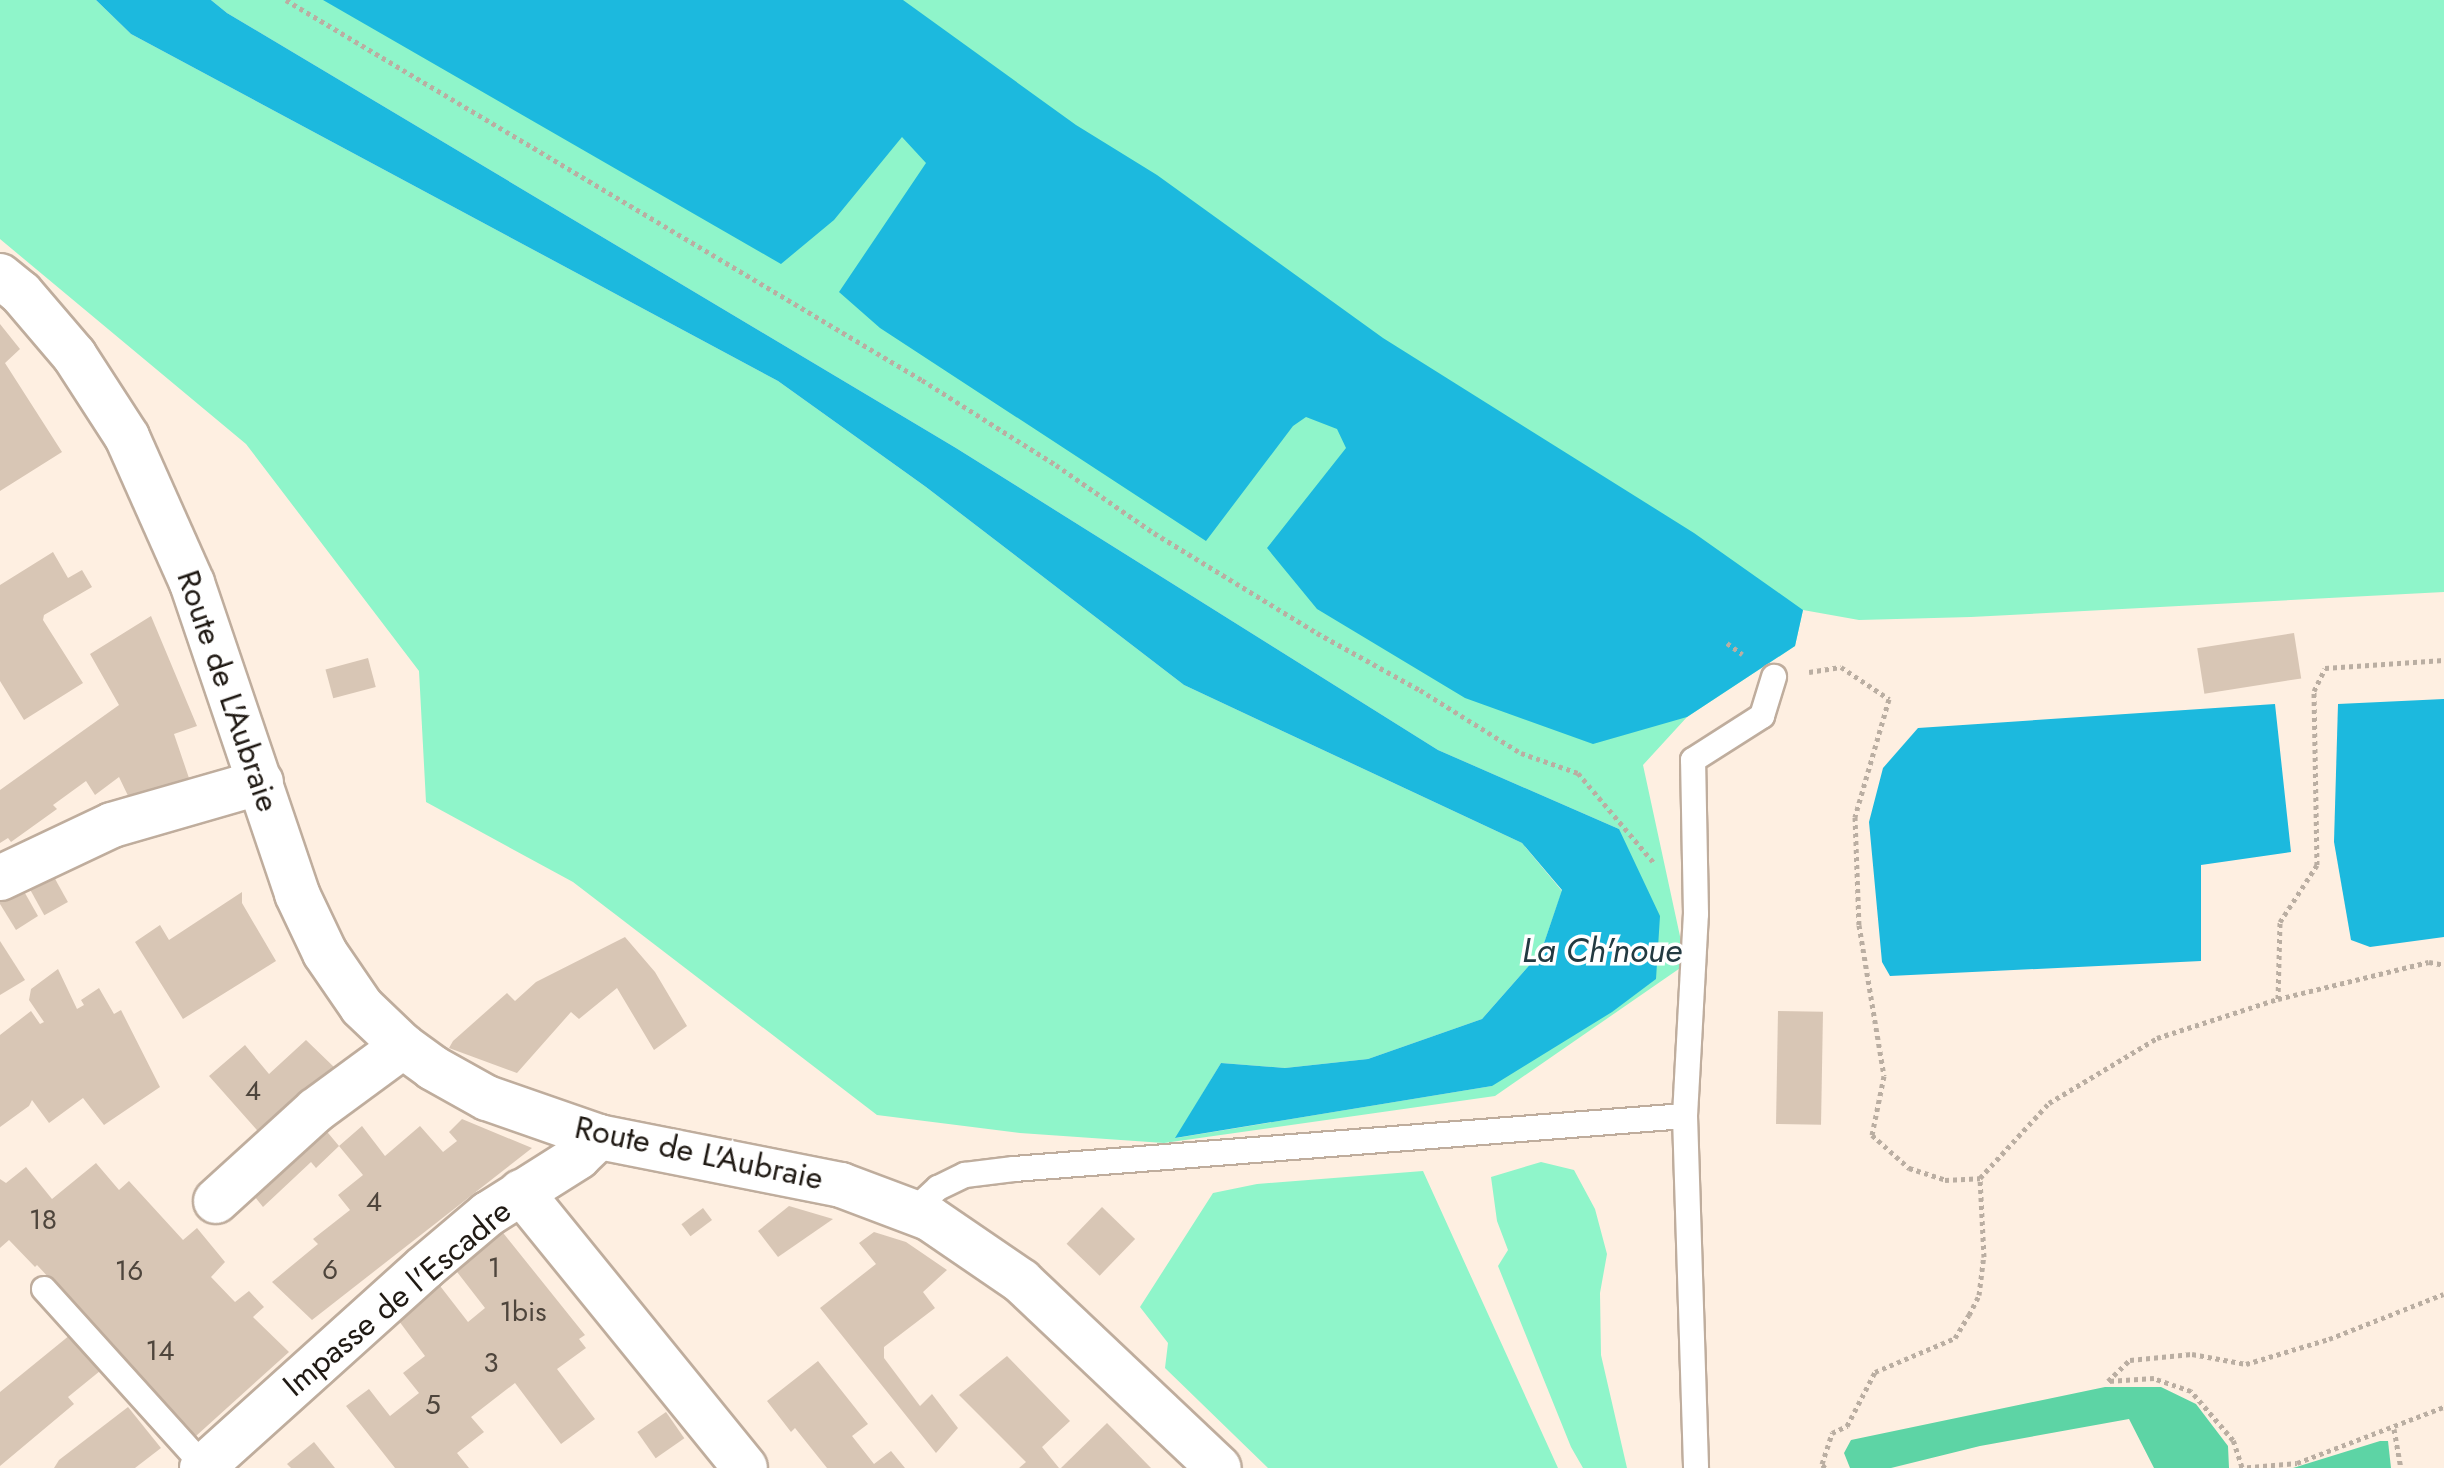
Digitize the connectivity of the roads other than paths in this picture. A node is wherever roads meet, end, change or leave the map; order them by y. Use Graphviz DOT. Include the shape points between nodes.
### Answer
graph roads {
  1 [pos="0,276"];
  2 [pos="1774,677"];
  3 [pos="261,782"];
  4 [pos="0,878"];
  5 [pos="403,1046"];
  6 [pos="1685,1116"];
  7 [pos="599,1137"];
  8 [pos="521,1192"];
  9 [pos="216,1201"];
  10 [pos="911,1213"];
  11 [pos="44,1289"];
  12 [pos="203,1467"];
  13 [pos="745,1468"];
  14 [pos="1219,1468"];
  15 [pos="1696,1468"];
  1 -- 3 [label="street, Route de L'Aubraie" via="74,355 127,437 192,583"];
  2 -- 6 [label="lane" via="1762,716 1693,760 1696,914"];
  3 -- 4 [label="street" via="112,825"];
  3 -- 5 [label="street, Route de L'Aubraie" via="297,894 325,953 362,1007"];
  5 -- 7 [label="street, Route de L'Aubraie" via="487,1098"];
  5 -- 9 [label="street" via="316,1110"];
  6 -- 10 [label="lane" via="965,1175 938,1188"];
  6 -- 15 [label="lane"];
  7 -- 8 [label="street, Impasse de l'Escadre" via="578,1157"];
  7 -- 10 [label="street, Route de L'Aubraie" via="841,1185"];
  8 -- 12 [label="street, Impasse de l'Escadre" via="424,1268"];
  8 -- 13 [label="street"];
  10 -- 14 [label="street, Route de L'Aubraie" via="929,1218 1021,1281"];
  11 -- 12 [label="lane"];
}
